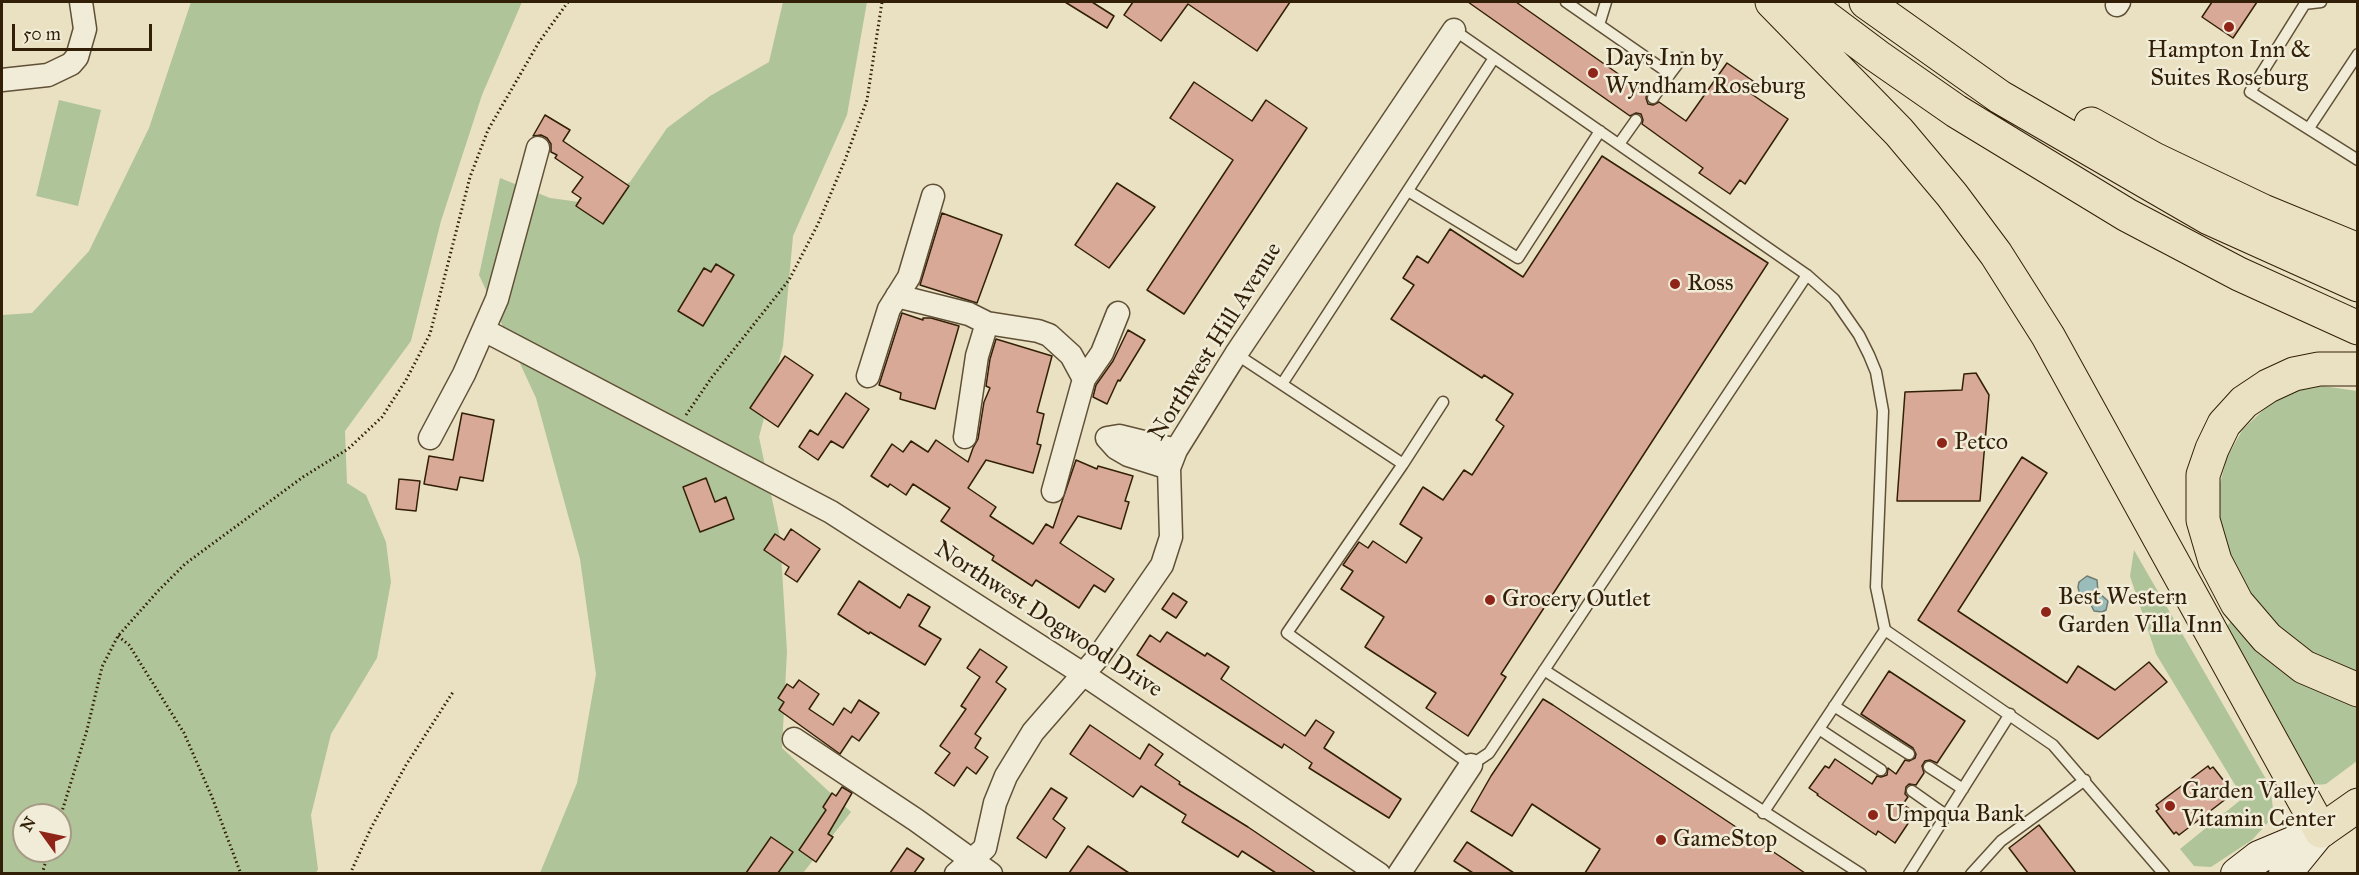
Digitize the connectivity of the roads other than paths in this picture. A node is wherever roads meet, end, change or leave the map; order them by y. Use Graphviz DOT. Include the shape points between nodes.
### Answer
graph roads {
  1 [pos="81,2"];
  2 [pos="1566,2"];
  3 [pos="1606,2"];
  4 [pos="1772,2"];
  5 [pos="1805,2"];
  6 [pos="1866,2"];
  7 [pos="1876,2"];
  8 [pos="2321,2"];
  9 [pos="2305,3"];
  10 [pos="1599,25"];
  11 [pos="1454,30"];
  12 [pos="2358,54"];
  13 [pos="1494,58"];
  14 [pos="1682,58"];
  15 [pos="1670,74"];
  16 [pos="2,81"];
  17 [pos="1653,98"];
  18 [pos="1636,120"];
  19 [pos="2309,128"];
  20 [pos="1600,131"];
  21 [pos="1619,144"];
  22 [pos="538,148"];
  23 [pos="2358,160"];
  24 [pos="1408,191"];
  25 [pos="933,196"];
  26 [pos="2358,250"];
  27 [pos="1808,274"];
  28 [pos="2358,285"];
  29 [pos="897,296"];
  30 [pos="1118,313"];
  31 [pos="987,323"];
  32 [pos="2358,328"];
  33 [pos="484,330"];
  34 [pos="1236,354"];
  35 [pos="2358,369"];
  36 [pos="868,376"];
  37 [pos="1084,379"];
  38 [pos="1282,384"];
  39 [pos="1443,402"];
  40 [pos="1074,416"];
  41 [pos="965,437"];
  42 [pos="430,438"];
  43 [pos="1173,459"];
  44 [pos="1403,464"];
  45 [pos="1053,491"];
  46 [pos="1885,630"];
  47 [pos="1544,670"];
  48 [pos="1083,675"];
  49 [pos="2358,690"];
  50 [pos="1834,706"];
  51 [pos="2010,714"];
  52 [pos="1819,729"];
  53 [pos="794,739"];
  54 [pos="1909,754"];
  55 [pos="1471,765"];
  56 [pos="1929,767"];
  57 [pos="1881,770"];
  58 [pos="2085,780"];
  59 [pos="1963,789"];
  60 [pos="1912,791"];
  61 [pos="2358,805"];
  62 [pos="1763,813"];
  63 [pos="1946,814"];
  64 [pos="2320,831"];
  65 [pos="964,867"];
  66 [pos="991,873"];
  67 [pos="1379,873"];
  68 [pos="1400,873"];
  69 [pos="1861,873"];
  70 [pos="1909,873"];
  71 [pos="1971,873"];
  72 [pos="2164,873"];
  73 [pos="2237,873"];
  74 [pos="2285,873"];
  1 -- 16 [label="street" via="83,44 71,64 48,75"];
  2 -- 10 [label="lane"];
  3 -- 10 [label="lane"];
  4 -- 64 [label="main road" via="1899,132 2002,263 2048,336"];
  5 -- 32 [label="main road" via="1956,111 2127,215 2239,274"];
  6 -- 28 [label="main road" via="2000,97 2209,218"];
  7 -- 26 [label="main road" via="2154,159 2263,211"];
  8 -- 9 [label="lane"];
  9 -- 19 [label="lane" via="2250,92"];
  10 -- 15 [label="lane"];
  11 -- 13 [label="lane"];
  11 -- 34 [label="street, Northwest Hill Avenue"];
  12 -- 19 [label="lane"];
  13 -- 20 [label="lane"];
  13 -- 24 [label="lane"];
  14 -- 15 [label="lane"];
  15 -- 17 [label="lane"];
  18 -- 21 [label="lane"];
  19 -- 23 [label="lane"];
  20 -- 21 [label="lane"];
  20 -- 24 [label="lane" via="1518,258"];
  21 -- 27 [label="lane"];
  22 -- 33 [label="street" via="497,298"];
  24 -- 38 [label="lane"];
  25 -- 29 [label="street" via="909,277"];
  27 -- 46 [label="lane" via="1844,311 1876,372 1882,411 1876,587"];
  27 -- 47 [label="lane"];
  29 -- 31 [label="street" via="969,314"];
  29 -- 36 [label="street" via="889,309"];
  30 -- 37 [label="street" via="1102,353"];
  31 -- 37 [label="street" via="1049,335 1071,355"];
  31 -- 41 [label="street" via="976,356"];
  33 -- 42 [label="street"];
  33 -- 48 [label="street, Northwest Dogwood Drive" via="831,512"];
  34 -- 38 [label="lane"];
  34 -- 43 [label="street, Northwest Hill Avenue"];
  35 -- 49 [label="main road" via="2319,369 2294,374 2244,402 2224,424 2212,449 2203,475 2203,520 2215,561 2237,603 2268,638 2304,667"];
  37 -- 40 [label="street"];
  38 -- 44 [label="lane"];
  39 -- 44 [label="lane"];
  40 -- 43 [label="street" via="1088,431 1107,438 1119,436"];
  40 -- 45 [label="street"];
  43 -- 48 [label="street, Northwest Hill Avenue" via="1171,537 1162,565"];
  44 -- 55 [label="lane" via="1287,633"];
  46 -- 50 [label="lane"];
  46 -- 51 [label="lane"];
  47 -- 55 [label="lane" via="1489,753"];
  47 -- 62 [label="lane"];
  48 -- 65 [label="street, Northwest Hill Avenue" via="1018,755 995,803 985,848"];
  48 -- 67 [label="street, Northwest Dogwood Drive"];
  50 -- 52 [label="lane"];
  50 -- 54 [label="lane"];
  51 -- 58 [label="lane" via="2053,745"];
  51 -- 59 [label="lane"];
  52 -- 57 [label="lane"];
  52 -- 62 [label="lane"];
  53 -- 65 [label="street" via="916,820"];
  55 -- 68 [label="street"];
  56 -- 59 [label="lane"];
  58 -- 71 [label="lane" via="2001,841"];
  58 -- 72 [label="lane"];
  59 -- 63 [label="lane"];
  60 -- 63 [label="lane"];
  61 -- 64 [label="main road"];
  62 -- 69 [label="lane"];
  63 -- 70 [label="lane"];
  64 -- 73 [label="main road" via="2259,857"];
  64 -- 74 [label="main road"];
  65 -- 66 [label="street"];
}
